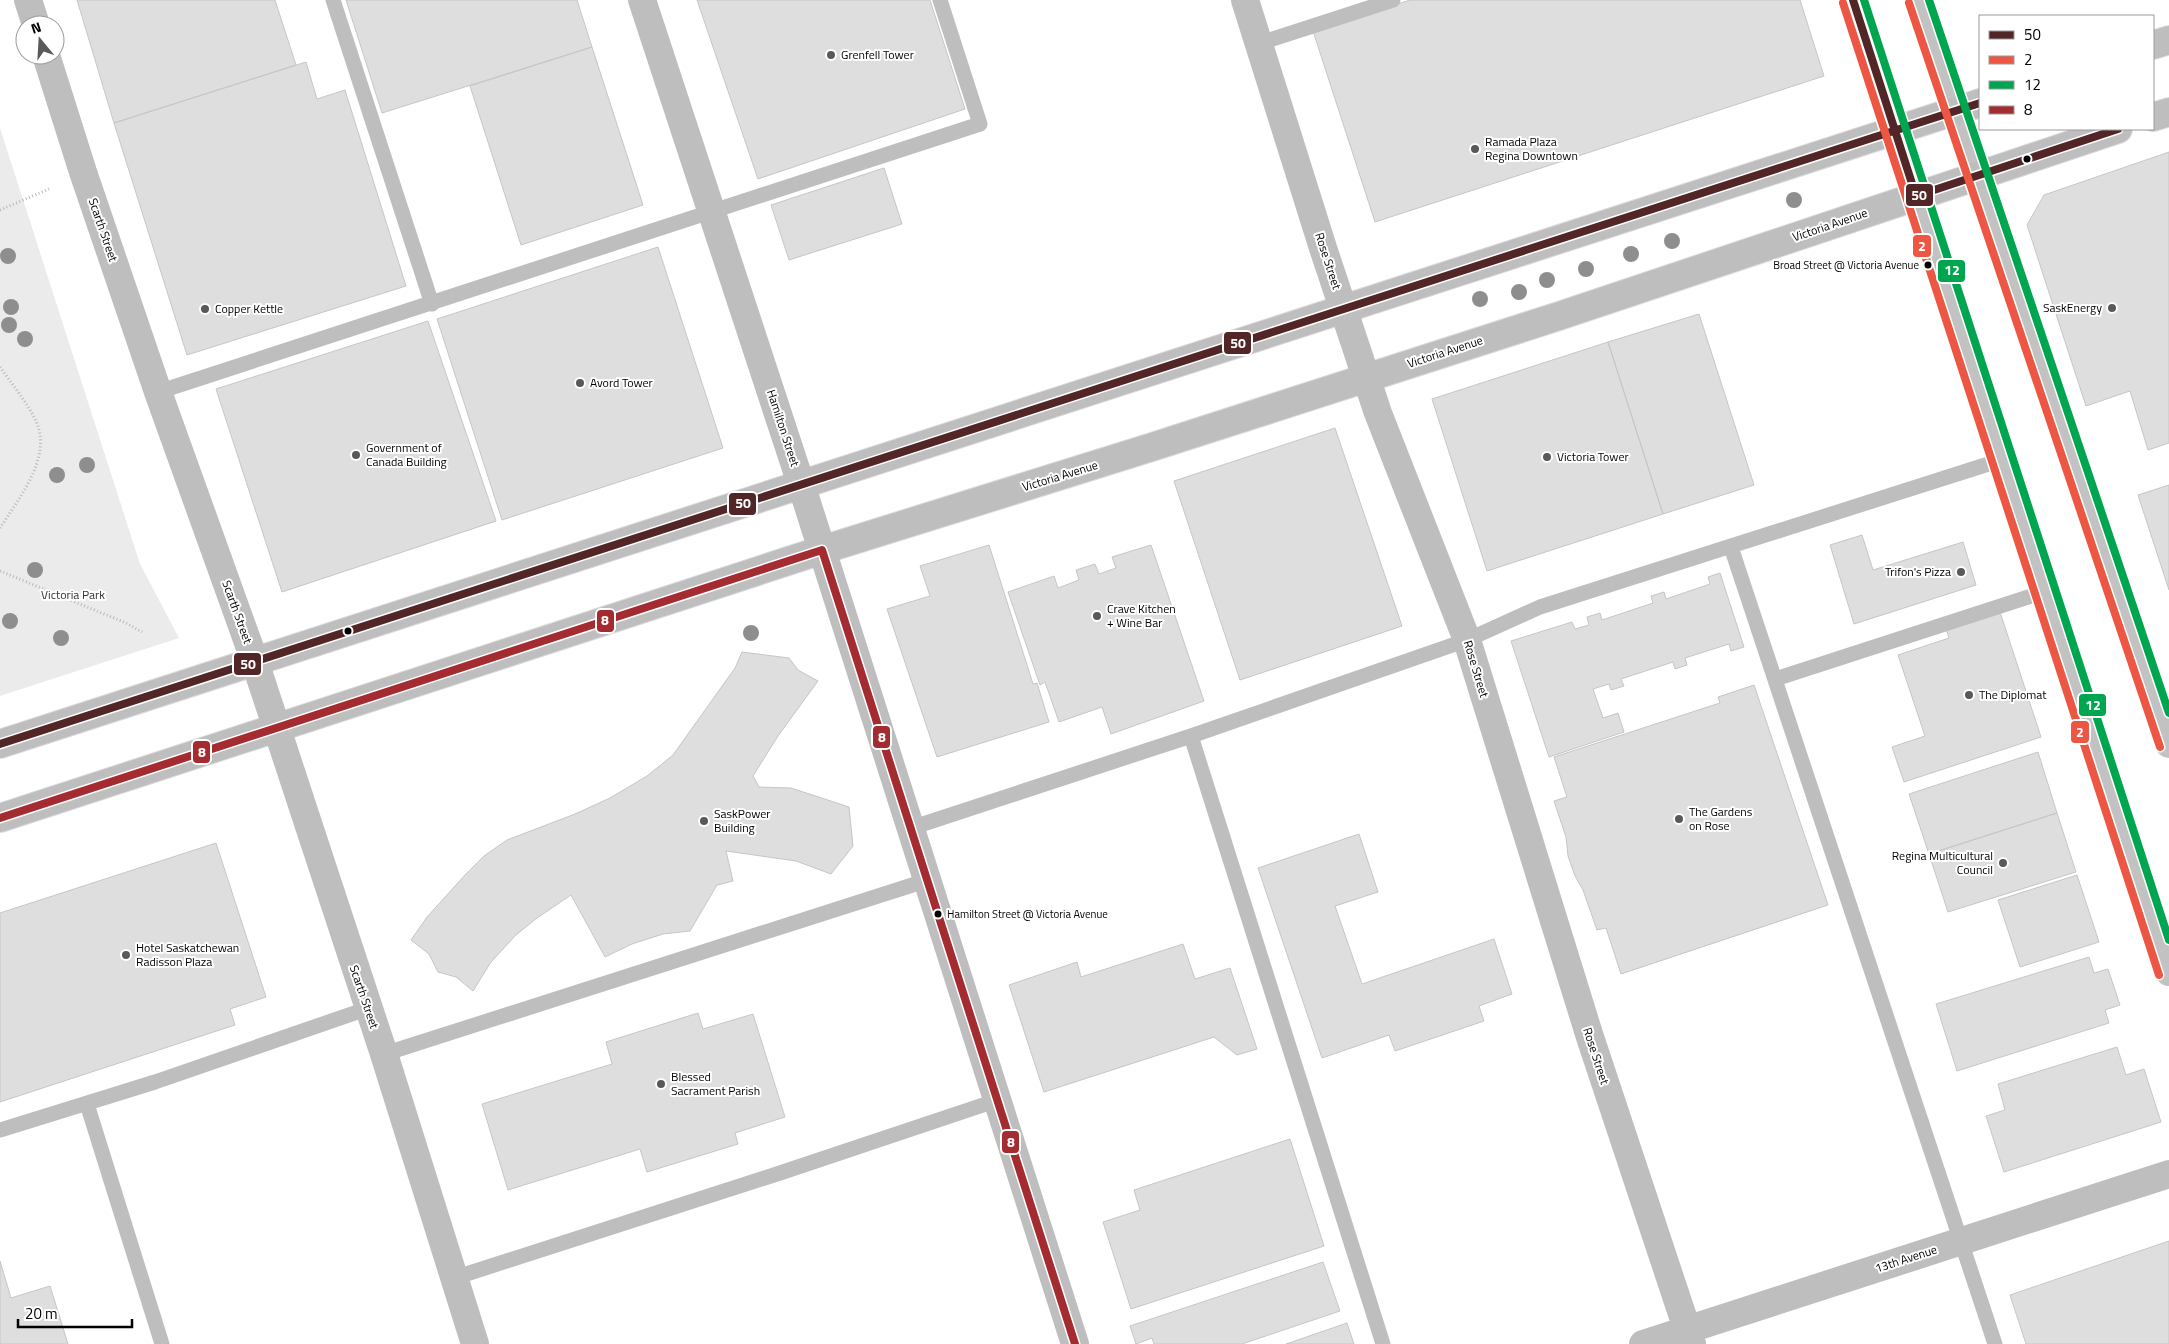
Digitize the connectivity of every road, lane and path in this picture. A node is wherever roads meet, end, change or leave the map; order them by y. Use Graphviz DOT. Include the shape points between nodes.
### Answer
graph roads {
  1 [pos="28,0"];
  2 [pos="333,0"];
  3 [pos="642,0"];
  4 [pos="940,0"];
  5 [pos="1246,0"];
  6 [pos="1393,0"];
  7 [pos="1853,0"];
  8 [pos="1918,0"];
  9 [pos="33,15"];
  10 [pos="2169,40"];
  11 [pos="1260,43"];
  12 [pos="2154,45"];
  13 [pos="49,65"];
  14 [pos="1979,103"];
  15 [pos="1955,111"];
  16 [pos="2169,112"];
  17 [pos="2154,117"];
  18 [pos="1895,130"];
  19 [pos="2115,130"];
  20 [pos="1977,174"];
  21 [pos="49,189"];
  22 [pos="1916,196"];
  23 [pos="0,210"];
  24 [pos="712,212"];
  25 [pos="432,304"];
  26 [pos="1344,308"];
  27 [pos="0,367"];
  28 [pos="1367,378"];
  29 [pos="158,392"];
  30 [pos="2001,460"];
  31 [pos="801,484"];
  32 [pos="0,528"];
  33 [pos="1731,547"];
  34 [pos="822,550"];
  35 [pos="0,571"];
  36 [pos="2044,592"];
  37 [pos="142,632"];
  38 [pos="1467,640"];
  39 [pos="255,662"];
  40 [pos="1775,680"];
  41 [pos="277,728"];
  42 [pos="1191,736"];
  43 [pos="0,744"];
  44 [pos="2169,744"];
  45 [pos="0,818"];
  46 [pos="911,828"];
  47 [pos="928,880"];
  48 [pos="2169,972"];
  49 [pos="368,1008"];
  50 [pos="384,1054"];
  51 [pos="998,1100"];
  52 [pos="87,1104"];
  53 [pos="0,1130"];
  54 [pos="2169,1174"];
  55 [pos="1960,1241"];
  56 [pos="454,1278"];
  57 [pos="1689,1337"];
  58 [pos="162,1344"];
  59 [pos="475,1344"];
  60 [pos="1075,1344"];
  61 [pos="1383,1344"];
  62 [pos="1643,1344"];
  63 [pos="1995,1344"];
  1 -- 9 [label="street"];
  2 -- 25 [label="lane"];
  3 -- 24 [label="street, Hamilton Street"];
  4 -- 24 [label="lane" via="980,124"];
  5 -- 11 [label="street, Rose Street"];
  6 -- 11 [label="lane"];
  7 -- 18 [label="main road"];
  8 -- 15 [label="main road"];
  10 -- 12 [label="street"];
  11 -- 26 [label="street, Rose Street"];
  13 -- 29 [label="street, Scarth Street"];
  14 -- 15 [label="street"];
  15 -- 18 [label="street"];
  15 -- 20 [label="main road"];
  16 -- 17 [label="street"];
  18 -- 22 [label="main road"];
  18 -- 26 [label="street"];
  19 -- 20 [label="street, Victoria Avenue"];
  20 -- 22 [label="street, Victoria Avenue"];
  20 -- 44 [label="main road"];
  21 -- 23 [label="path"];
  22 -- 28 [label="street, Victoria Avenue"];
  22 -- 30 [label="main road"];
  24 -- 25 [label="lane"];
  24 -- 31 [label="street, Hamilton Street"];
  25 -- 29 [label="lane"];
  26 -- 28 [label="street, Rose Street"];
  26 -- 31 [label="street"];
  27 -- 32 [label="path" via="35,419 40,434 35,469"];
  28 -- 34 [label="street, Victoria Avenue"];
  28 -- 38 [label="street, Rose Street"];
  29 -- 39 [label="street, Scarth Street"];
  30 -- 33 [label="lane"];
  30 -- 36 [label="main road"];
  31 -- 34 [label="street, Hamilton Street"];
  31 -- 39 [label="street"];
  33 -- 38 [label="lane" via="1540,607"];
  33 -- 40 [label="lane"];
  34 -- 41 [label="street, Victoria Avenue"];
  34 -- 46 [label="street, Hamilton Street"];
  35 -- 37 [label="path"];
  36 -- 40 [label="lane"];
  36 -- 48 [label="main road"];
  38 -- 42 [label="lane"];
  38 -- 57 [label="street, Rose Street" via="1589,1034"];
  39 -- 41 [label="street, Scarth Street"];
  39 -- 43 [label="street"];
  40 -- 55 [label="lane"];
  41 -- 45 [label="street, Victoria Avenue"];
  41 -- 49 [label="street, Scarth Street"];
  42 -- 46 [label="lane"];
  42 -- 61 [label="lane"];
  46 -- 47 [label="street, Hamilton Street"];
  47 -- 50 [label="lane"];
  47 -- 51 [label="street, Hamilton Street"];
  49 -- 50 [label="street, Scarth Street"];
  49 -- 52 [label="lane"];
  50 -- 56 [label="street, Scarth Street"];
  51 -- 56 [label="lane"];
  51 -- 60 [label="street, Hamilton Street"];
  52 -- 53 [label="lane"];
  52 -- 58 [label="lane"];
  54 -- 55 [label="street, 13th Avenue"];
  55 -- 57 [label="street, 13th Avenue"];
  55 -- 63 [label="lane"];
  56 -- 59 [label="street, Scarth Street"];
  57 -- 62 [label="street, 13th Avenue"];
}
